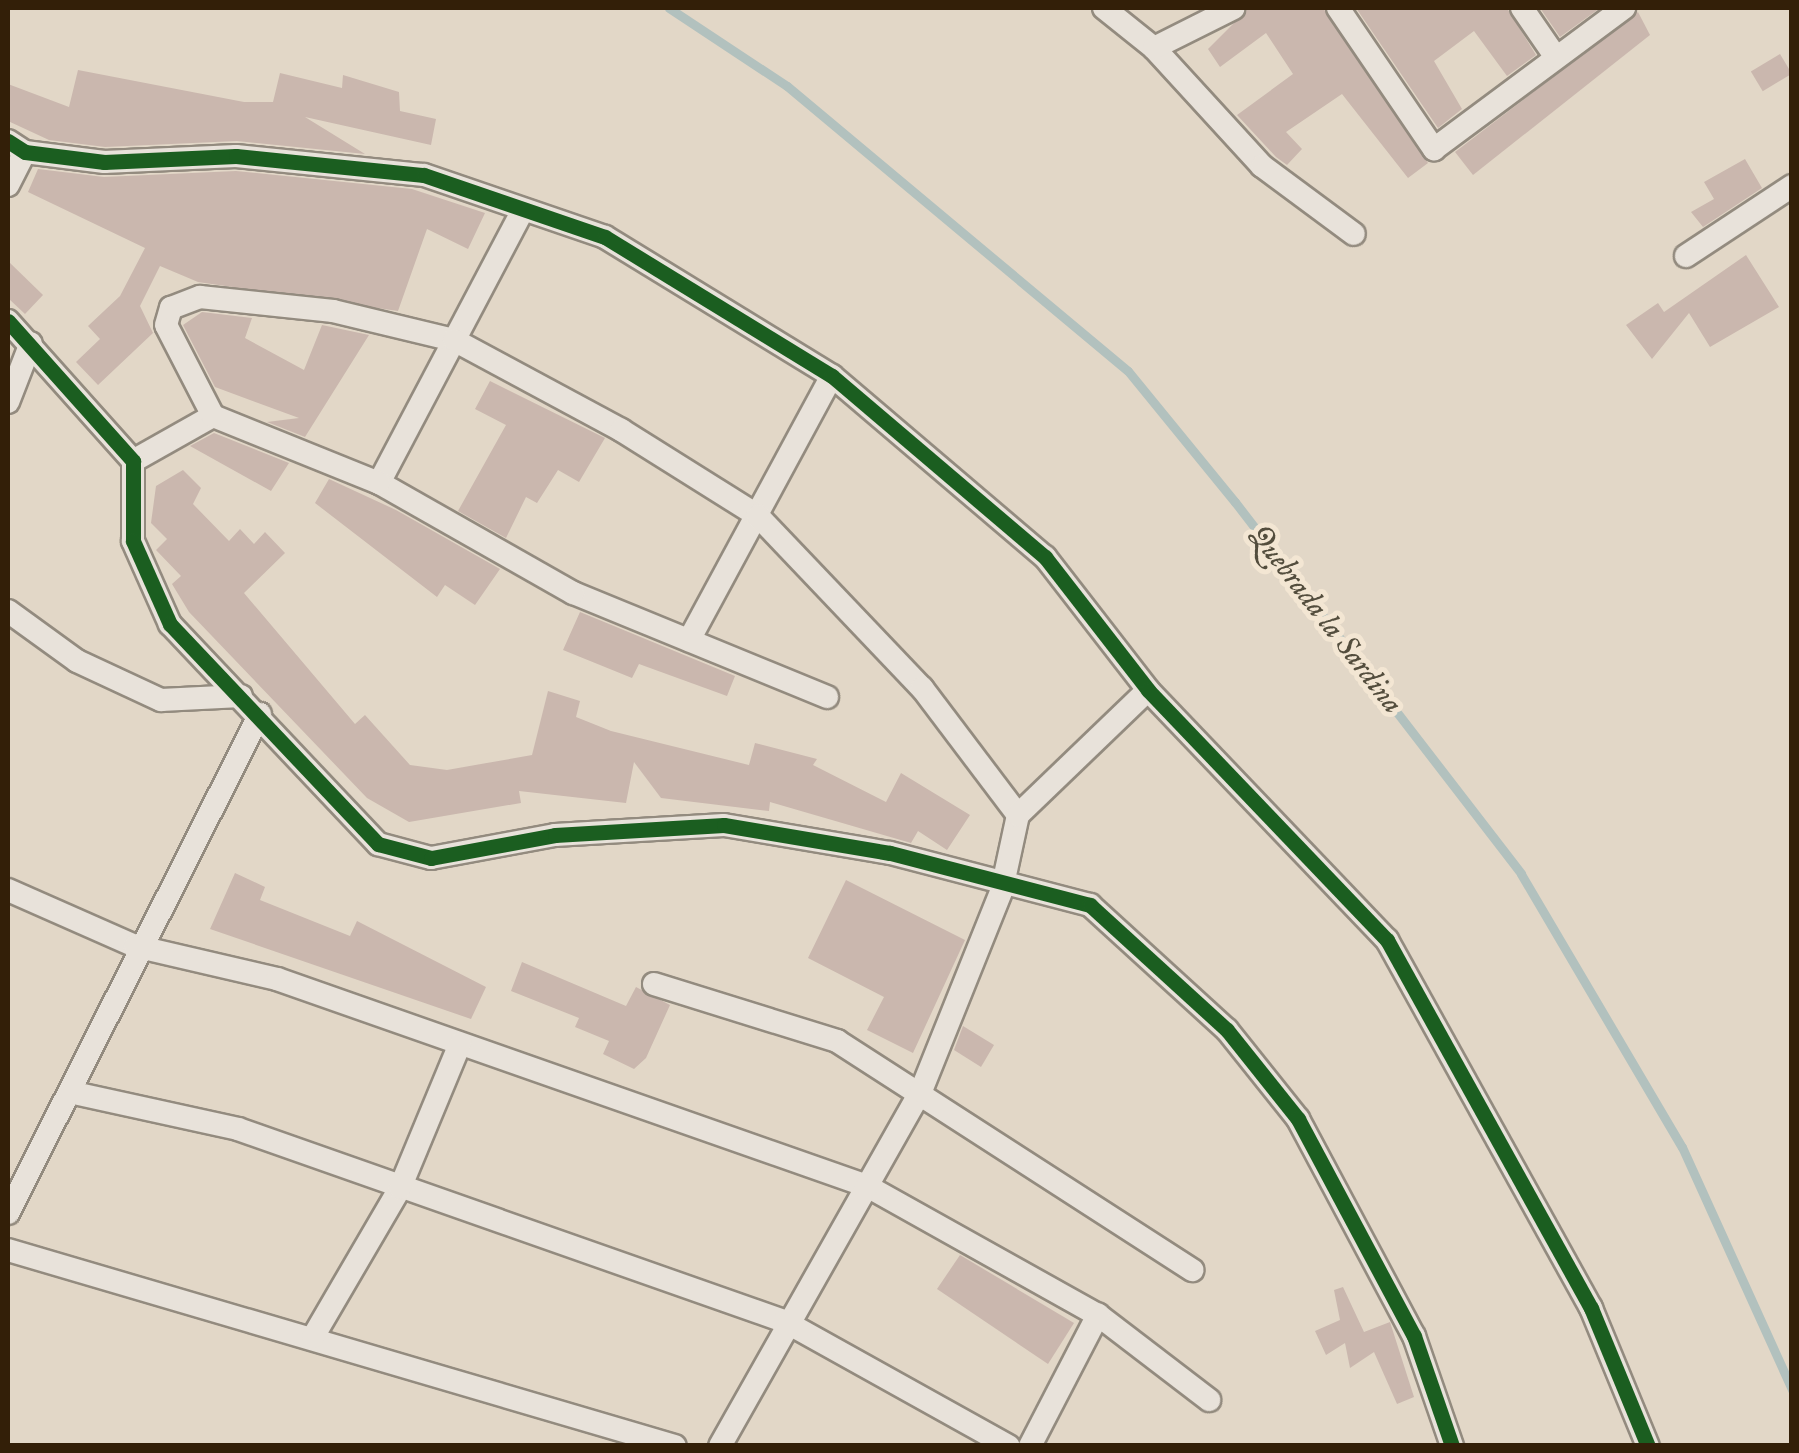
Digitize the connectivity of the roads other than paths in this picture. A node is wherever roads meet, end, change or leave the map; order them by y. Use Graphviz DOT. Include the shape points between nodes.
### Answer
graph roads {
  1 [pos="1104,8"];
  2 [pos="1234,8"];
  3 [pos="1338,8"];
  4 [pos="1522,8"];
  5 [pos="1624,8"];
  6 [pos="1154,48"];
  7 [pos="1556,56"];
  8 [pos="16,146"];
  9 [pos="8,185"];
  10 [pos="1792,186"];
  11 [pos="521,214"];
  12 [pos="1354,234"];
  13 [pos="1686,256"];
  14 [pos="8,322"];
  15 [pos="454,340"];
  16 [pos="30,343"];
  17 [pos="832,376"];
  18 [pos="8,402"];
  19 [pos="212,416"];
  20 [pos="133,461"];
  21 [pos="379,483"];
  22 [pos="758,516"];
  23 [pos="8,611"];
  24 [pos="689,640"];
  25 [pos="1148,690"];
  26 [pos="241,696"];
  27 [pos="827,697"];
  28 [pos="260,714"];
  29 [pos="1018,815"];
  30 [pos="1002,889"];
  31 [pos="8,890"];
  32 [pos="135,946"];
  33 [pos="654,984"];
  34 [pos="460,1044"];
  35 [pos="921,1091"];
  36 [pos="70,1092"];
  37 [pos="868,1186"];
  38 [pos="400,1188"];
  39 [pos="8,1213"];
  40 [pos="8,1250"];
  41 [pos="1193,1270"];
  42 [pos="1098,1315"];
  43 [pos="784,1321"];
  44 [pos="313,1337"];
  45 [pos="1209,1400"];
  46 [pos="675,1446"];
  47 [pos="720,1446"];
  48 [pos="1008,1446"];
  49 [pos="1030,1446"];
  50 [pos="1452,1446"];
  51 [pos="1648,1446"];
  1 -- 6 [label="street"];
  2 -- 6 [label="street"];
  3 -- 7 [label="street" via="1434,149"];
  4 -- 7 [label="street"];
  5 -- 7 [label="street"];
  6 -- 12 [label="street" via="1262,166"];
  8 -- 9 [label="street"];
  8 -- 11 [label="street" via="104,162 236,156 424,175"];
  10 -- 13 [label="street"];
  11 -- 15 [label="street"];
  11 -- 17 [label="street" via="605,236"];
  14 -- 16 [label="street"];
  15 -- 19 [label="street" via="333,311 200,297 170,308 166,325"];
  15 -- 21 [label="street"];
  15 -- 22 [label="street"];
  16 -- 18 [label="street"];
  16 -- 20 [label="street"];
  17 -- 22 [label="street"];
  17 -- 25 [label="street" via="1045,557"];
  19 -- 20 [label="street"];
  19 -- 21 [label="street"];
  20 -- 26 [label="street" via="133,540 170,624"];
  21 -- 24 [label="street" via="573,592"];
  22 -- 24 [label="street"];
  22 -- 29 [label="street" via="922,688"];
  23 -- 26 [label="street" via="77,661 162,700"];
  24 -- 27 [label="street"];
  25 -- 29 [label="street"];
  25 -- 51 [label="street" via="1387,940 1591,1308"];
  26 -- 28 [label="street"];
  28 -- 30 [label="street" via="378,844 403,855 724,825 890,853"];
  28 -- 32 [label="street"];
  29 -- 30 [label="street"];
  30 -- 35 [label="street"];
  30 -- 50 [label="street" via="1090,905 1239,1045 1298,1119 1355,1220 1414,1336"];
  31 -- 32 [label="street"];
  32 -- 34 [label="street" via="276,979"];
  32 -- 36 [label="street"];
  33 -- 35 [label="street" via="837,1040"];
  34 -- 37 [label="street"];
  34 -- 38 [label="street"];
  35 -- 37 [label="street"];
  35 -- 41 [label="street"];
  36 -- 38 [label="street" via="238,1129"];
  36 -- 39 [label="street"];
  37 -- 42 [label="street"];
  37 -- 43 [label="street"];
  38 -- 43 [label="street"];
  38 -- 44 [label="street"];
  40 -- 44 [label="street"];
  42 -- 45 [label="street"];
  42 -- 49 [label="street"];
  43 -- 47 [label="street"];
  43 -- 48 [label="street"];
  44 -- 46 [label="street"];
}
